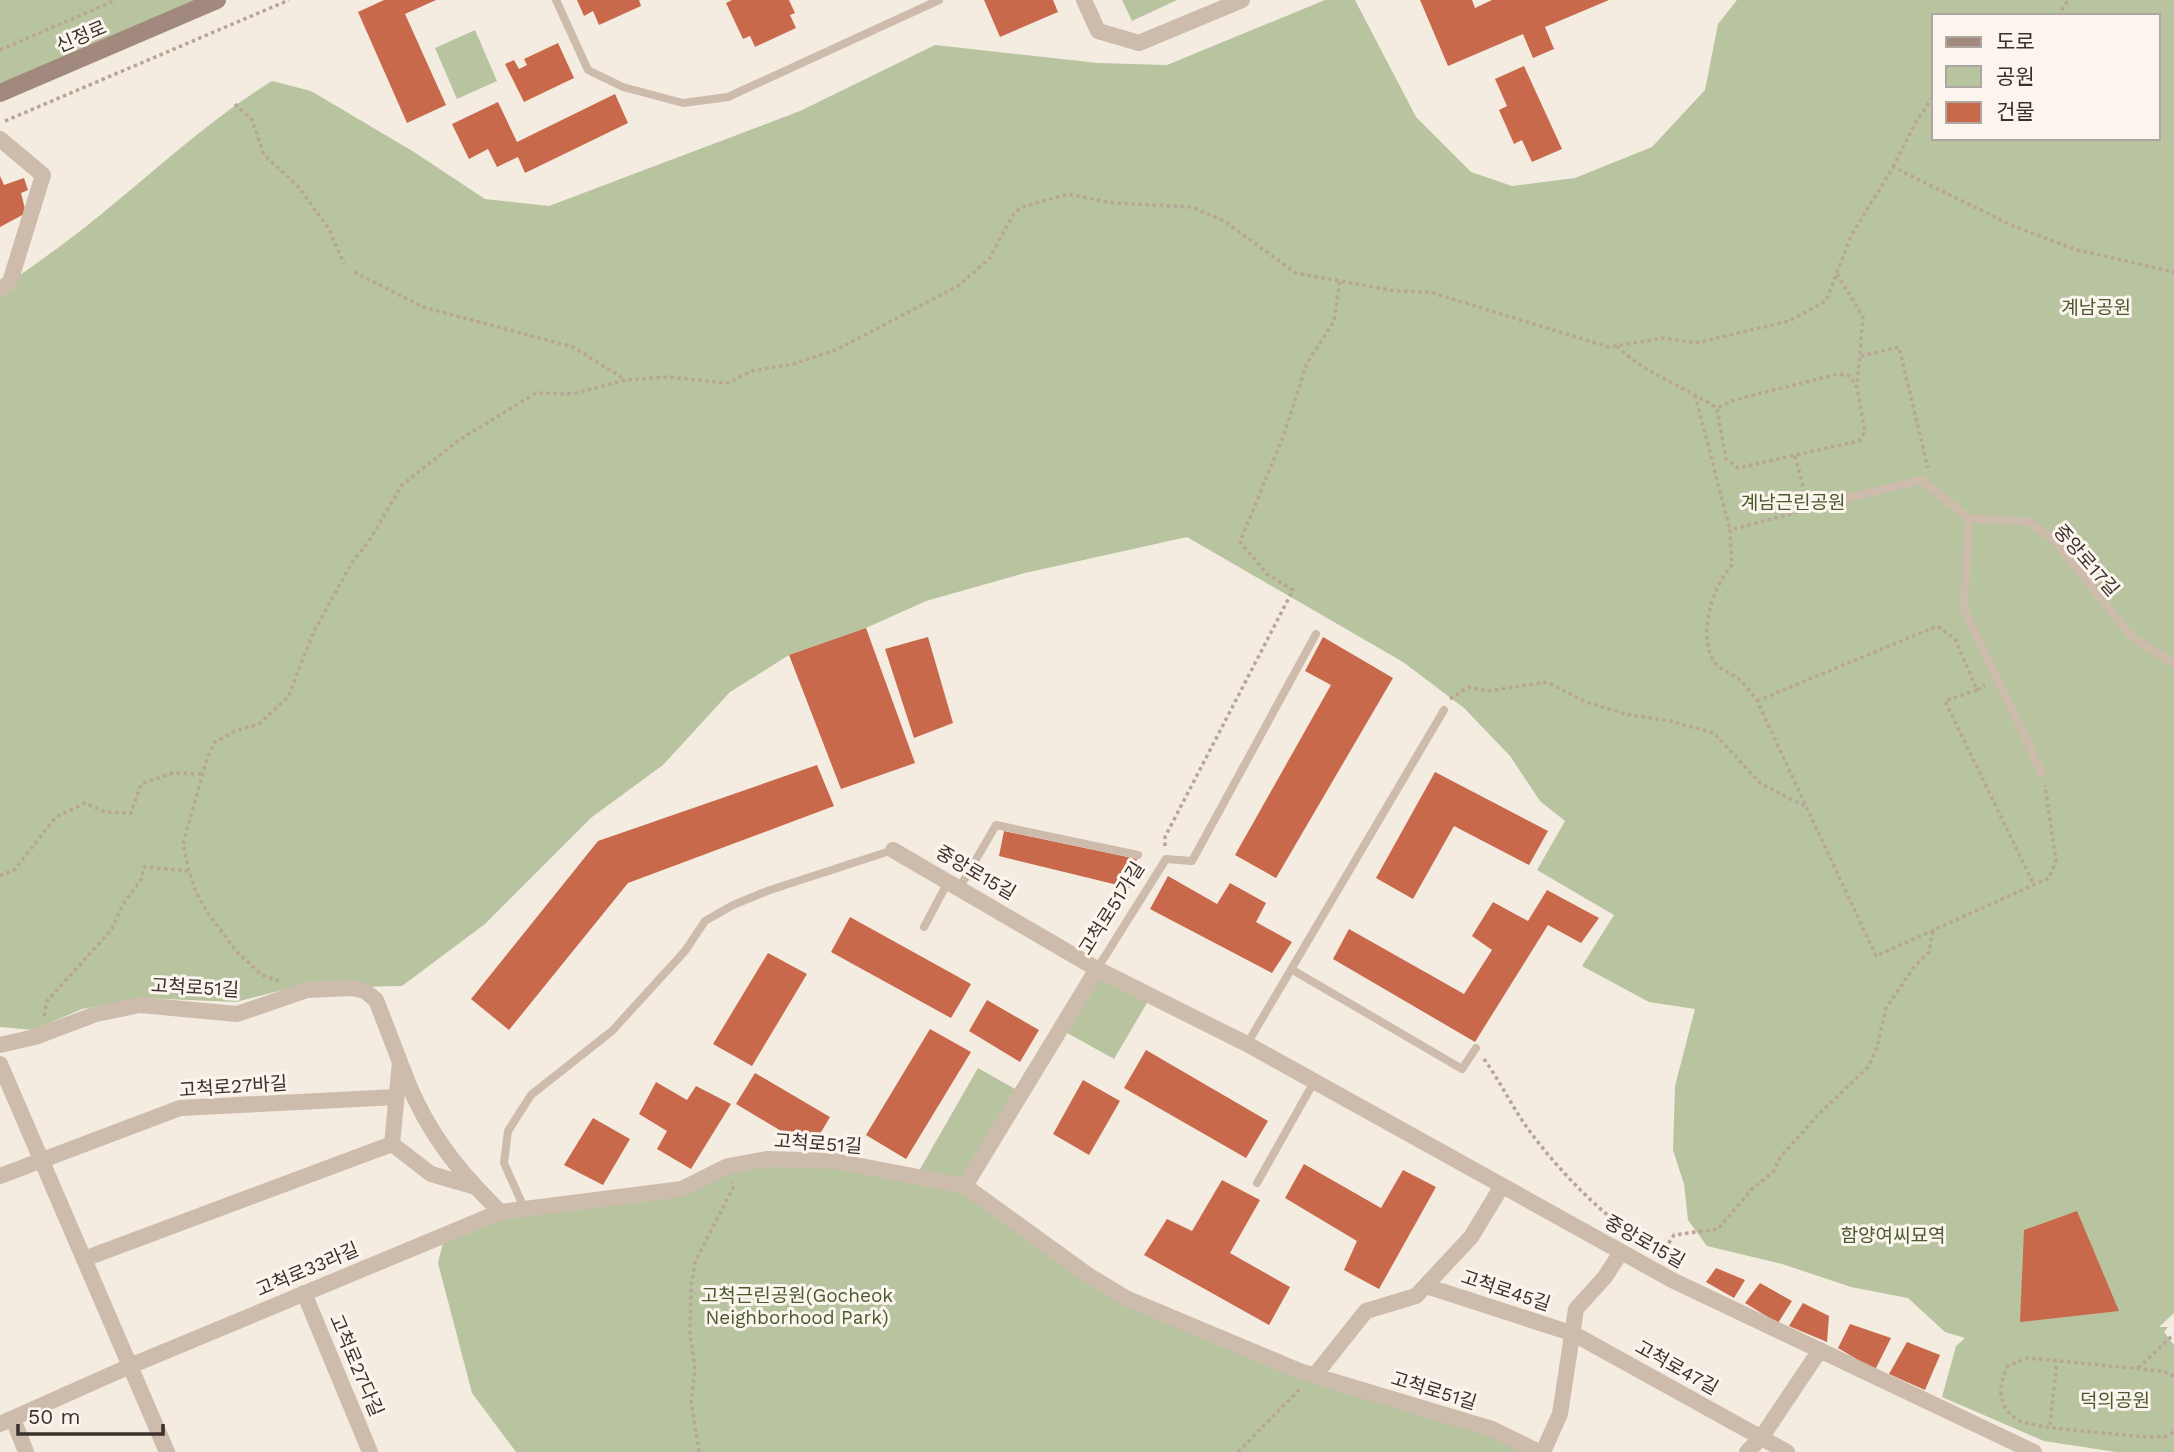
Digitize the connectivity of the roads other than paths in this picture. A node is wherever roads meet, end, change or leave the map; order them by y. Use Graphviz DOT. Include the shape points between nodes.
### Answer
graph roads {
  1 [pos="217,0"];
  2 [pos="556,0"];
  3 [pos="939,0"];
  4 [pos="1084,0"];
  5 [pos="1242,0"];
  6 [pos="0,93"];
  7 [pos="0,139"];
  8 [pos="0,290"];
  9 [pos="1808,509"];
  10 [pos="1969,519"];
  11 [pos="1316,634"];
  12 [pos="2174,664"];
  13 [pos="1444,710"];
  14 [pos="2042,773"];
  15 [pos="893,850"];
  16 [pos="1138,855"];
  17 [pos="954,883"];
  18 [pos="924,927"];
  19 [pos="1097,969"];
  20 [pos="1291,969"];
  21 [pos="1247,1044"];
  22 [pos="0,1045"];
  23 [pos="1476,1048"];
  24 [pos="400,1062"];
  25 [pos="0,1064"];
  26 [pos="1314,1082"];
  27 [pos="396,1097"];
  28 [pos="392,1144"];
  29 [pos="41,1159"];
  30 [pos="0,1176"];
  31 [pos="1257,1183"];
  32 [pos="965,1186"];
  33 [pos="1502,1186"];
  34 [pos="475,1187"];
  35 [pos="525,1210"];
  36 [pos="500,1212"];
  37 [pos="1621,1252"];
  38 [pos="84,1259"];
  39 [pos="1426,1286"];
  40 [pos="304,1293"];
  41 [pos="1574,1334"];
  42 [pos="1820,1350"];
  43 [pos="130,1366"];
  44 [pos="1314,1376"];
  45 [pos="6,1421"];
  46 [pos="1761,1438"];
  47 [pos="26,1452"];
  48 [pos="167,1452"];
  49 [pos="370,1452"];
  50 [pos="1541,1452"];
  51 [pos="1747,1452"];
  52 [pos="1787,1452"];
  53 [pos="2034,1452"];
  1 -- 6 [label="main road, 신정로"];
  2 -- 3 [label="lane" via="588,70 623,87 683,103 728,97"];
  4 -- 5 [label="street" via="1098,31 1139,43"];
  7 -- 8 [label="street" via="43,175 10,282"];
  9 -- 10 [label="lane" via="1921,480"];
  10 -- 12 [label="lane, 중앙로17길" via="2029,522 2038,528 2054,540 2131,636"];
  10 -- 14 [label="lane" via="1964,609"];
  11 -- 19 [label="lane, 고척로51가길" via="1192,861 1166,859"];
  13 -- 20 [label="lane"];
  15 -- 17 [label="street, 중앙로15길"];
  15 -- 35 [label="lane, 중앙로15길" via="824,870 733,905 705,921 685,951 612,1031 531,1094 508,1131 504,1163"];
  16 -- 17 [label="lane" via="996,825"];
  17 -- 18 [label="lane"];
  17 -- 19 [label="street, 중앙로15길"];
  19 -- 21 [label="street, 중앙로15길"];
  19 -- 32 [label="street, 고척로51가길"];
  20 -- 21 [label="lane"];
  20 -- 23 [label="lane" via="1462,1069"];
  21 -- 26 [label="street, 중앙로15길"];
  22 -- 24 [label="street, 고척로51길" via="140,1005 237,1014 307,990 352,988 376,1000"];
  24 -- 27 [label="street, 고척로51길"];
  24 -- 34 [label="street" via="418,1108"];
  25 -- 29 [label="street"];
  26 -- 31 [label="lane"];
  26 -- 33 [label="street, 중앙로15길"];
  27 -- 28 [label="street, 고척로51길"];
  27 -- 29 [label="street, 고척로27바길" via="180,1108"];
  28 -- 34 [label="street" via="431,1174"];
  28 -- 38 [label="street"];
  29 -- 30 [label="street, 고척로27바길"];
  29 -- 38 [label="street"];
  32 -- 35 [label="street, 고척로51길" via="835,1161 767,1159 728,1166 682,1189"];
  32 -- 44 [label="street, 고척로51길" via="1126,1298"];
  33 -- 37 [label="street, 중앙로15길"];
  33 -- 39 [label="street" via="1471,1237"];
  34 -- 36 [label="street"];
  35 -- 36 [label="street, 고척로51길"];
  36 -- 40 [label="street, 고척로33라길"];
  37 -- 41 [label="street, 고척로45길" via="1576,1309"];
  37 -- 42 [label="street, 중앙로15길"];
  38 -- 43 [label="street"];
  39 -- 41 [label="street, 고척로45길"];
  39 -- 44 [label="street" via="1416,1296 1366,1311"];
  40 -- 43 [label="street, 고척로33라길"];
  40 -- 49 [label="street, 고척로27다길"];
  41 -- 46 [label="street, 고척로47길"];
  41 -- 50 [label="street, 고척로45길" via="1560,1414"];
  42 -- 46 [label="street"];
  42 -- 53 [label="street, 중앙로15길"];
  43 -- 45 [label="street, 고척로33라길"];
  43 -- 48 [label="street"];
  44 -- 50 [label="street, 고척로51길" via="1492,1429"];
  45 -- 47 [label="street"];
  46 -- 51 [label="street"];
  46 -- 52 [label="street, 고척로47길"];
}
